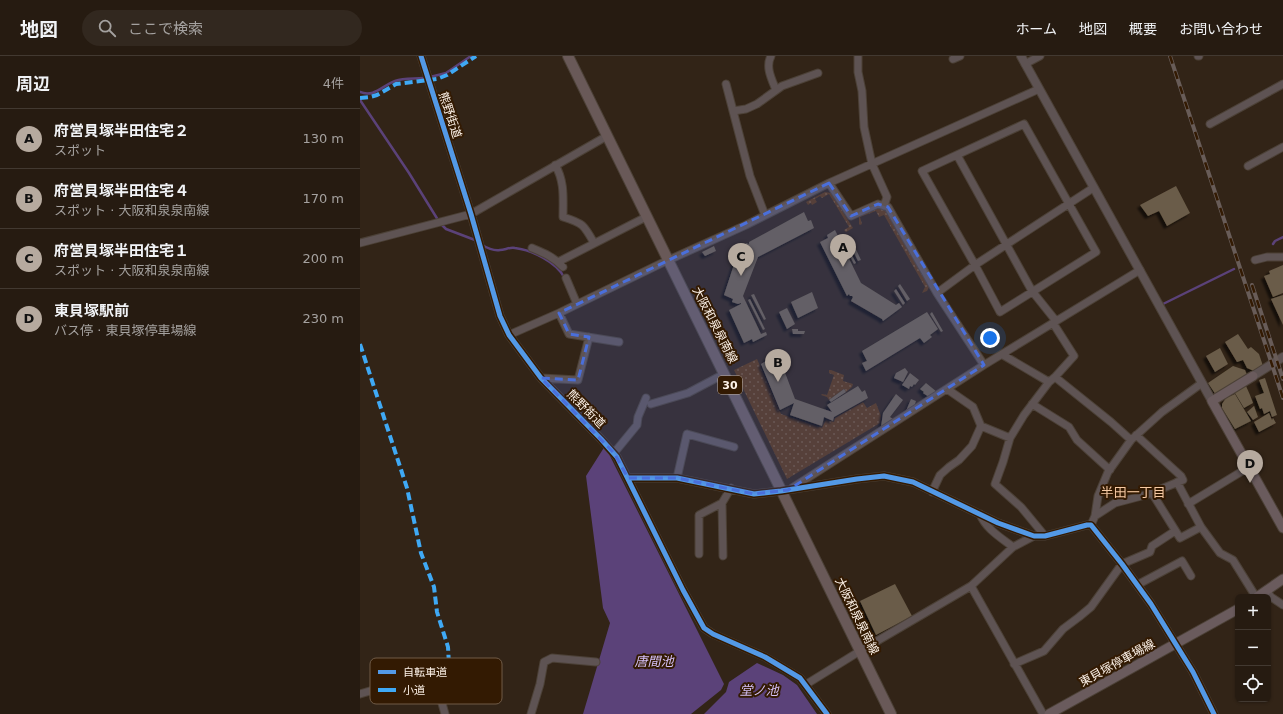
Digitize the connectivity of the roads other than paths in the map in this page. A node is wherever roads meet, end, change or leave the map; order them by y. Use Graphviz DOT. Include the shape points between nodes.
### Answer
graph roads {
  1 [pos="421,56"];
  2 [pos="568,56"];
  3 [pos="771,56"];
  4 [pos="858,56"];
  5 [pos="960,56"];
  6 [pos="1021,56"];
  7 [pos="1040,56"];
  8 [pos="953,59"];
  9 [pos="1025,64"];
  10 [pos="818,73"];
  11 [pos="726,84"];
  12 [pos="1283,84"];
  13 [pos="1039,89"];
  14 [pos="776,90"];
  15 [pos="733,111"];
  16 [pos="1210,124"];
  17 [pos="607,136"];
  18 [pos="1283,147"];
  19 [pos="957,155"];
  20 [pos="872,164"];
  21 [pos="555,165"];
  22 [pos="1248,166"];
  23 [pos="829,183"];
  24 [pos="1093,188"];
  25 [pos="1068,203"];
  26 [pos="884,206"];
  27 [pos="471,214"];
  28 [pos="765,215"];
  29 [pos="646,217"];
  30 [pos="360,243"];
  31 [pos="594,243"];
  32 [pos="1006,244"];
  33 [pos="532,248"];
  34 [pos="1283,257"];
  35 [pos="1255,260"];
  36 [pos="668,261"];
  37 [pos="975,265"];
  38 [pos="1140,270"];
  39 [pos="566,278"];
  40 [pos="1032,291"];
  41 [pos="937,293"];
  42 [pos="577,304"];
  43 [pos="559,313"];
  44 [pos="1054,322"];
  45 [pos="509,335"];
  46 [pos="589,337"];
  47 [pos="619,342"];
  48 [pos="1003,355"];
  49 [pos="1283,356"];
  50 [pos="984,365"];
  51 [pos="724,374"];
  52 [pos="1055,376"];
  53 [pos="1253,376"];
  54 [pos="541,378"];
  55 [pos="1048,382"];
  56 [pos="1202,383"];
  57 [pos="947,389"];
  58 [pos="1212,401"];
  59 [pos="1032,404"];
  60 [pos="981,426"];
  61 [pos="1134,437"];
  62 [pos="1010,438"];
  63 [pos="734,447"];
  64 [pos="614,453"];
  65 [pos="1249,467"];
  66 [pos="1110,470"];
  67 [pos="628,478"];
  68 [pos="677,478"];
  69 [pos="1176,482"];
  70 [pos="730,488"];
  71 [pos="785,491"];
  72 [pos="932,492"];
  73 [pos="1152,492"];
  74 [pos="722,503"];
  75 [pos="1188,504"];
  76 [pos="980,514"];
  77 [pos="1095,516"];
  78 [pos="1091,525"];
  79 [pos="1201,527"];
  80 [pos="1283,528"];
  81 [pos="1175,530"];
  82 [pos="1034,536"];
  83 [pos="1045,536"];
  84 [pos="1013,547"];
  85 [pos="700,554"];
  86 [pos="723,556"];
  87 [pos="1122,564"];
  88 [pos="1191,576"];
  89 [pos="1283,579"];
  90 [pos="1137,585"];
  91 [pos="971,586"];
  92 [pos="1266,590"];
  93 [pos="1254,594"];
  94 [pos="1260,594"];
  95 [pos="1283,605"];
  96 [pos="1235,611"];
  97 [pos="1175,644"];
  98 [pos="860,651"];
  99 [pos="596,662"];
  100 [pos="1014,664"];
  101 [pos="805,685"];
  102 [pos="370,691"];
  103 [pos="360,694"];
  104 [pos="442,704"];
  105 [pos="445,714"];
  106 [pos="531,714"];
  107 [pos="828,714"];
  108 [pos="891,714"];
  109 [pos="1043,714"];
  110 [pos="1049,714"];
  111 [pos="1214,714"];
  1 -- 27 [label="street, 熊野街道"];
  2 -- 17 [label="main road, 大阪和泉泉南線 / 30"];
  3 -- 14 [label="street" via="769,70"];
  4 -- 20 [label="street" via="864,127"];
  5 -- 8 [label="street"];
  6 -- 9 [label="street"];
  7 -- 9 [label="street"];
  9 -- 13 [label="street"];
  10 -- 14 [label="street"];
  11 -- 15 [label="street"];
  12 -- 16 [label="street"];
  13 -- 20 [label="street"];
  13 -- 24 [label="street"];
  14 -- 15 [label="street" via="746,110"];
  15 -- 28 [label="street" via="750,176"];
  17 -- 21 [label="street"];
  17 -- 29 [label="main road, 大阪和泉泉南線 / 30"];
  18 -- 22 [label="street"];
  19 -- 25 [label="street" via="1024,124"];
  19 -- 32 [label="street"];
  19 -- 37 [label="street" via="922,171"];
  20 -- 23 [label="street"];
  20 -- 26 [label="street" via="886,197"];
  21 -- 27 [label="street"];
  21 -- 31 [label="street" via="561,176 563,217 582,225"];
  23 -- 26 [label="street" via="851,216 878,204"];
  23 -- 28 [label="street"];
  24 -- 25 [label="street"];
  24 -- 38 [label="street"];
  25 -- 32 [label="street"];
  25 -- 40 [label="street" via="1096,252"];
  26 -- 41 [label="street" via="888,207"];
  27 -- 30 [label="street"];
  27 -- 45 [label="street, 熊野街道" via="500,316"];
  28 -- 36 [label="street"];
  29 -- 31 [label="street"];
  29 -- 36 [label="main road, 大阪和泉泉南線 / 30"];
  31 -- 33 [label="street" via="560,264 549,255"];
  32 -- 37 [label="street"];
  32 -- 40 [label="street"];
  34 -- 35 [label="street"];
  36 -- 42 [label="street"];
  36 -- 51 [label="main road, 大阪和泉泉南線 / 30"];
  37 -- 40 [label="street" via="1000,312"];
  37 -- 41 [label="street"];
  38 -- 44 [label="street"];
  38 -- 56 [label="street"];
  39 -- 42 [label="street"];
  40 -- 44 [label="street"];
  41 -- 50 [label="street"];
  42 -- 43 [label="street"];
  43 -- 45 [label="street"];
  43 -- 46 [label="street" via="569,334"];
  44 -- 48 [label="street"];
  44 -- 52 [label="street" via="1074,356"];
  45 -- 54 [label="street, 熊野街道"];
  46 -- 47 [label="street"];
  46 -- 54 [label="street" via="578,380"];
  48 -- 50 [label="street"];
  48 -- 55 [label="street"];
  49 -- 53 [label="street"];
  50 -- 57 [label="street"];
  51 -- 64 [label="street" via="688,394 649,401 638,417 637,426"];
  51 -- 71 [label="main road, 大阪和泉泉南線 / 30"];
  52 -- 55 [label="street"];
  52 -- 61 [label="street" via="1111,422"];
  53 -- 58 [label="main road"];
  54 -- 64 [label="street, 熊野街道"];
  55 -- 59 [label="street"];
  56 -- 58 [label="street"];
  56 -- 61 [label="street" via="1162,412"];
  57 -- 60 [label="street" via="973,407"];
  57 -- 71 [label="street"];
  58 -- 65 [label="main road"];
  59 -- 62 [label="street"];
  59 -- 66 [label="street" via="1069,427 1077,440"];
  60 -- 62 [label="street"];
  60 -- 72 [label="street" via="972,446 960,460 940,475"];
  61 -- 66 [label="street"];
  61 -- 69 [label="street" via="1181,476 1183,480"];
  62 -- 83 [label="street" via="995,484 1021,507"];
  63 -- 68 [label="street" via="687,434"];
  64 -- 67 [label="street, 熊野街道"];
  65 -- 75 [label="street"];
  65 -- 80 [label="main road"];
  66 -- 77 [label="street" via="1098,496"];
  67 -- 68 [label="street"];
  67 -- 101 [label="street, 熊野街道" via="704,628 765,657 800,678"];
  68 -- 70 [label="street"];
  69 -- 73 [label="street"];
  69 -- 75 [label="street"];
  70 -- 71 [label="street" via="754,494"];
  70 -- 74 [label="street"];
  71 -- 72 [label="street" via="884,476 913,482"];
  71 -- 98 [label="main road, 大阪和泉泉南線 / 30"];
  72 -- 76 [label="street"];
  73 -- 77 [label="street" via="1115,503"];
  73 -- 81 [label="street"];
  74 -- 85 [label="street" via="699,514"];
  74 -- 86 [label="street"];
  75 -- 79 [label="street"];
  76 -- 82 [label="street"];
  76 -- 84 [label="street" via="983,523"];
  77 -- 78 [label="street"];
  78 -- 83 [label="street"];
  78 -- 87 [label="street"];
  79 -- 81 [label="street" via="1180,538"];
  79 -- 93 [label="street" via="1220,553 1234,560"];
  81 -- 87 [label="street" via="1152,546 1150,552"];
  82 -- 83 [label="street"];
  82 -- 84 [label="street"];
  84 -- 91 [label="street"];
  87 -- 90 [label="street"];
  87 -- 100 [label="street" via="1091,607 1063,629 1044,651"];
  88 -- 90 [label="street" via="1182,561"];
  89 -- 92 [label="main road"];
  90 -- 97 [label="street"];
  91 -- 98 [label="street"];
  91 -- 100 [label="street"];
  92 -- 94 [label="main road"];
  92 -- 95 [label="street"];
  96 -- 97 [label="main road, 東貝塚停車場線"];
  97 -- 110 [label="main road, 東貝塚停車場線"];
  97 -- 111 [label="street" via="1193,672"];
  98 -- 101 [label="street"];
  98 -- 108 [label="main road, 大阪和泉泉南線 / 30"];
  99 -- 106 [label="street" via="552,658 544,662"];
  100 -- 109 [label="street"];
  101 -- 107 [label="street, 熊野街道"];
  102 -- 103 [label="street"];
  104 -- 105 [label="street"];
}
